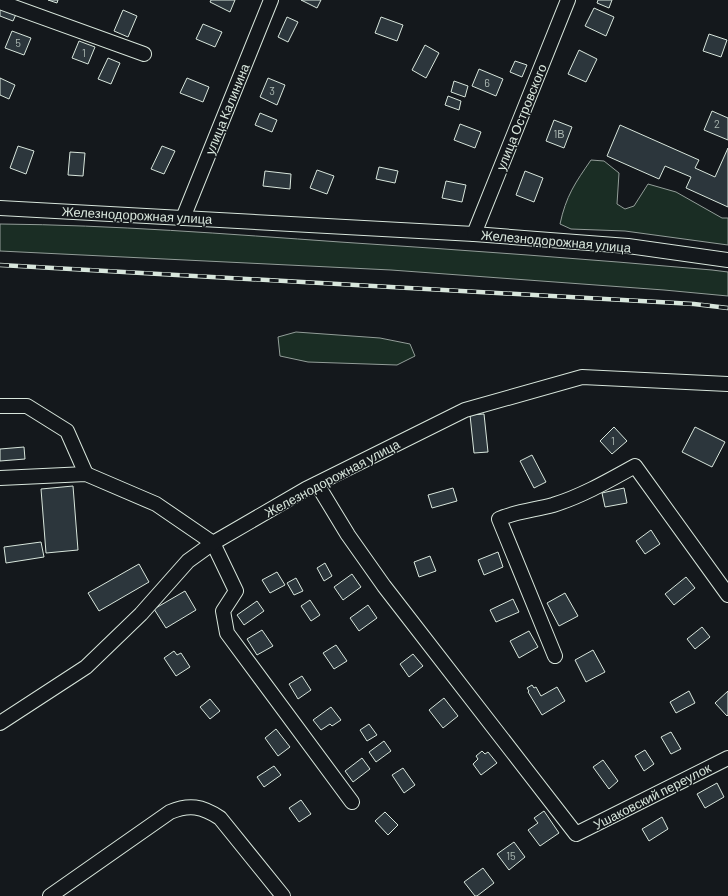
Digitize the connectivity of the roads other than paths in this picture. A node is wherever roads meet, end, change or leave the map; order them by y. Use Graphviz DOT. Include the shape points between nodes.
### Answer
graph roads {
  1 [pos="271,0"];
  2 [pos="568,0"];
  3 [pos="0,2"];
  4 [pos="144,54"];
  5 [pos="0,208"];
  6 [pos="183,218"];
  7 [pos="474,234"];
  8 [pos="728,260"];
  9 [pos="728,384"];
  10 [pos="0,406"];
  11 [pos="86,474"];
  12 [pos="0,478"];
  13 [pos="317,484"];
  14 [pos="213,543"];
  15 [pos="728,595"];
  16 [pos="555,656"];
  17 [pos="0,723"];
  18 [pos="728,758"];
  19 [pos="352,802"];
  20 [pos="50,896"];
  21 [pos="283,896"];
  1 -- 6 [label="street, улица Калинина"];
  2 -- 7 [label="street, улица Островского"];
  3 -- 4 [label="street"];
  5 -- 6 [label="street, Железнодорожная улица"];
  6 -- 7 [label="street, Железнодорожная улица"];
  7 -- 8 [label="street, Железнодорожная улица" via="628,246"];
  9 -- 13 [label="street, Железнодорожная улица" via="582,377 465,410"];
  10 -- 11 [label="street" via="27,406 66,431"];
  11 -- 12 [label="street"];
  11 -- 14 [label="street" via="156,504"];
  13 -- 14 [label="street, Железнодорожная улица"];
  13 -- 18 [label="street, Ушаковский переулок" via="348,535 384,586 576,834"];
  14 -- 17 [label="street, Железнодорожная улица" via="188,561 141,614 86,667"];
  14 -- 19 [label="street" via="236,591 223,611 227,633"];
  15 -- 16 [label="street" via="635,466 590,491 552,505 511,513 499,519"];
  20 -- 21 [label="street" via="170,812 181,807 193,806 220,818"];
}
